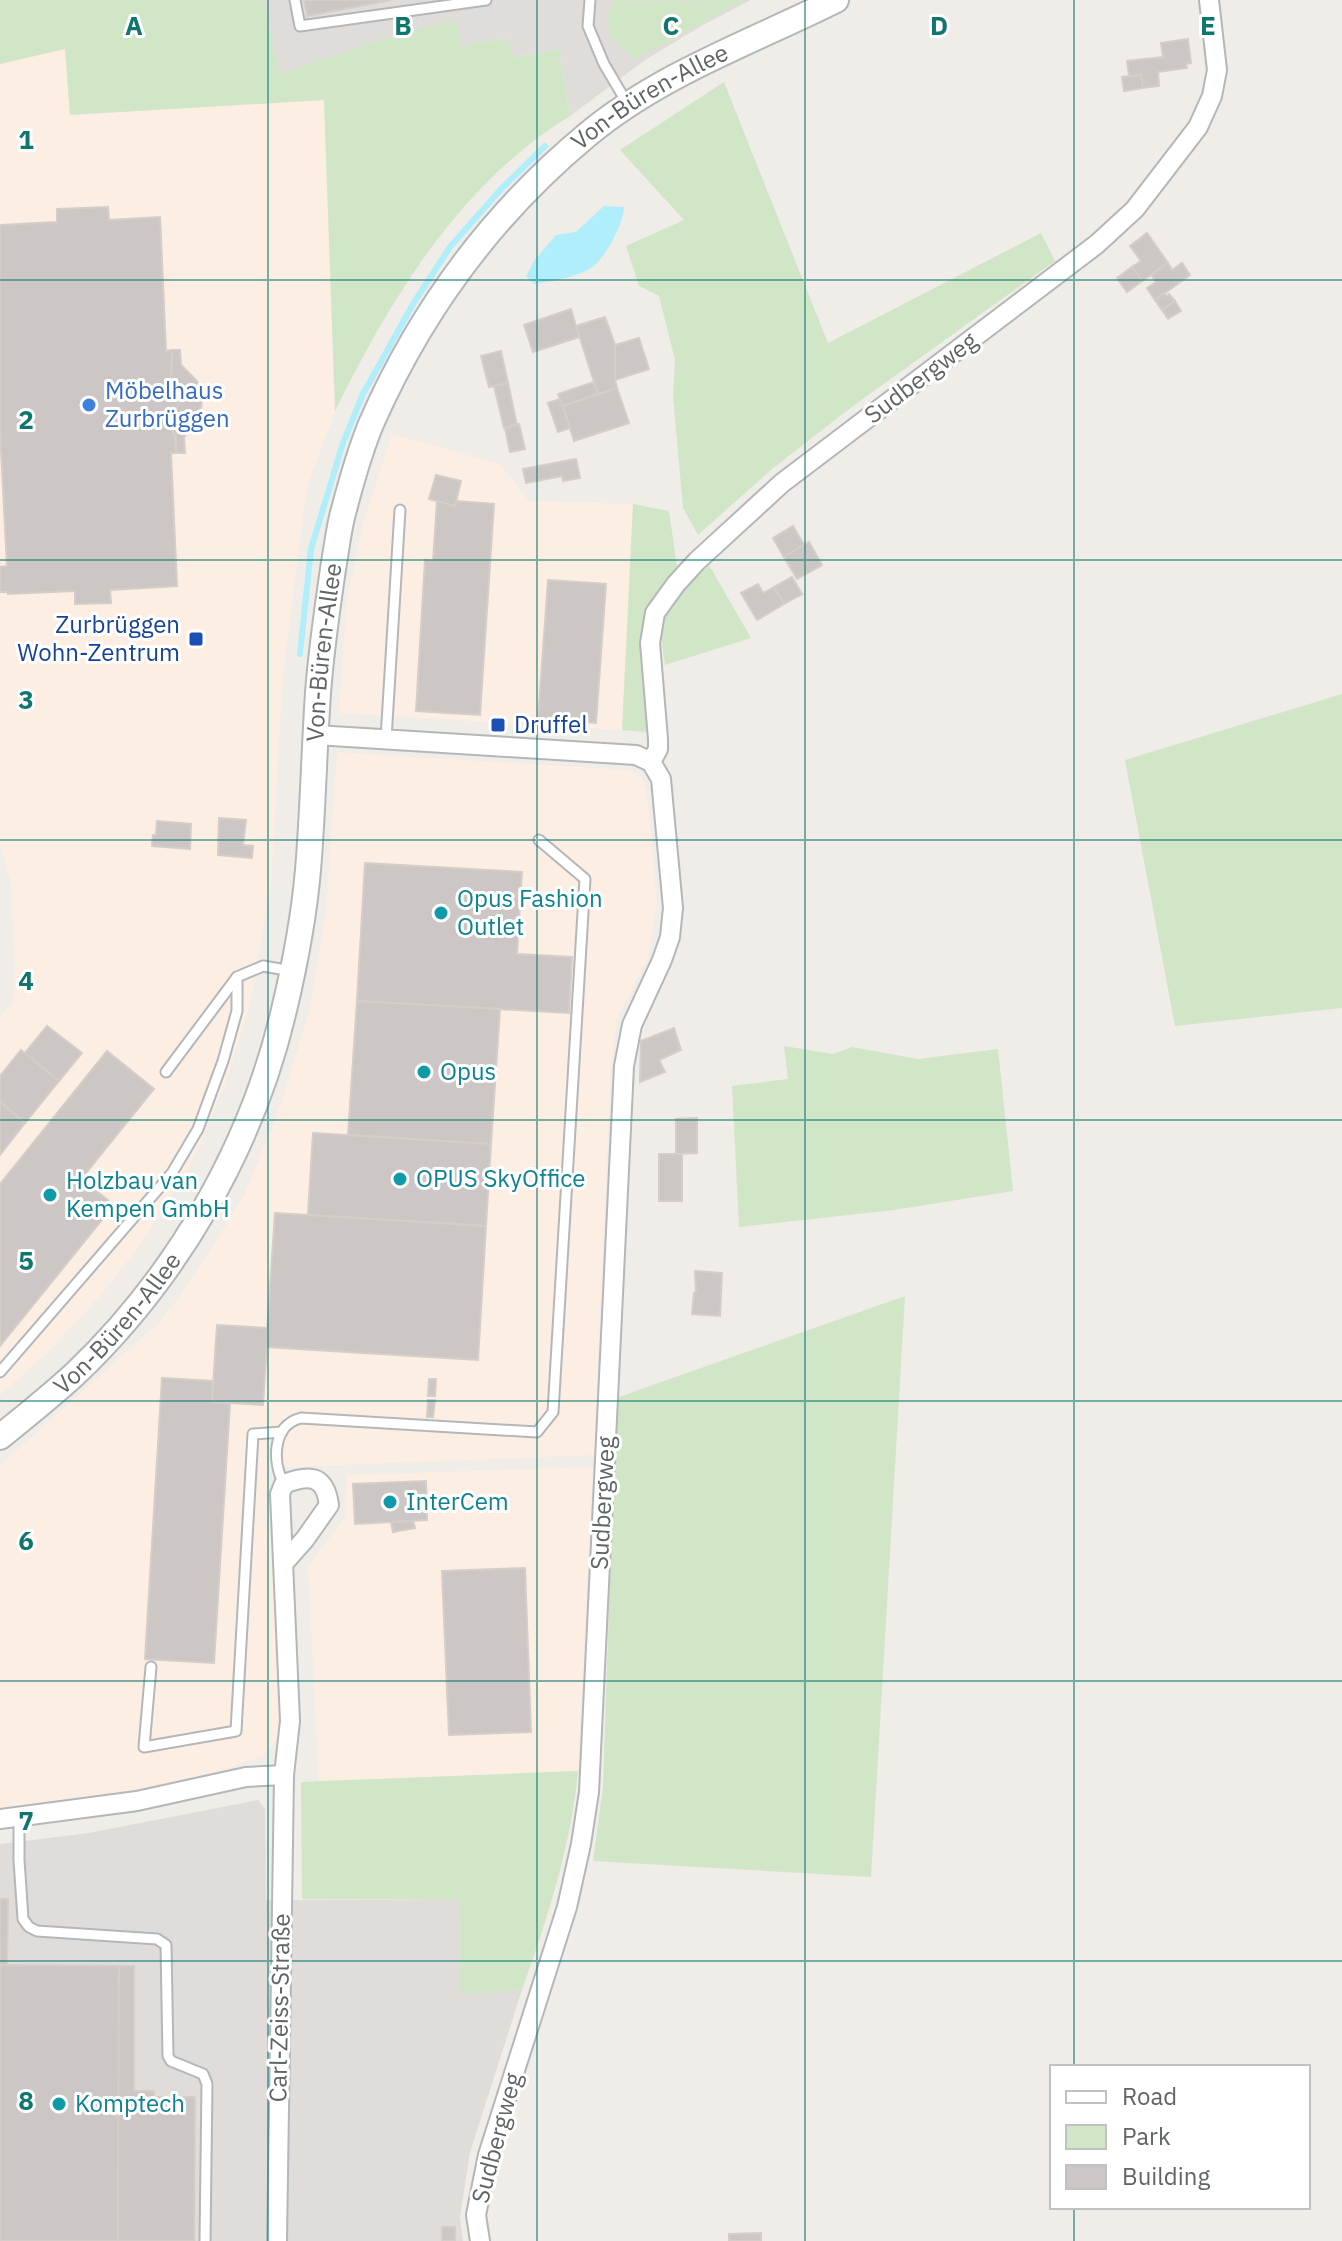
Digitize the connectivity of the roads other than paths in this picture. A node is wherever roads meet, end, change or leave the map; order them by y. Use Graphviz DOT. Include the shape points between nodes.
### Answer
graph roads {
  1 [pos="295,0"];
  2 [pos="486,0"];
  3 [pos="590,0"];
  4 [pos="836,0"];
  5 [pos="1209,0"];
  6 [pos="628,105"];
  7 [pos="400,510"];
  8 [pos="316,735"];
  9 [pos="386,739"];
  10 [pos="651,762"];
  11 [pos="539,840"];
  12 [pos="292,971"];
  13 [pos="237,977"];
  14 [pos="166,1072"];
  15 [pos="0,1372"];
  16 [pos="282,1432"];
  17 [pos="0,1437"];
  18 [pos="284,1484"];
  19 [pos="283,1564"];
  20 [pos="151,1667"];
  21 [pos="284,1775"];
  22 [pos="19,1818"];
  23 [pos="0,1819"];
  24 [pos="205,2241"];
  25 [pos="277,2241"];
  26 [pos="480,2241"];
  1 -- 2 [label="lane" via="300,26"];
  3 -- 6 [label="lane" via="588,26"];
  4 -- 6 [label="street, Von-Büren-Allee" via="700,63"];
  5 -- 10 [label="street, Sudbergweg" via="1217,70 1212,96 1198,127 1135,209 1097,244 782,483 676,584 655,613 650,643 658,739"];
  6 -- 8 [label="street, Von-Büren-Allee" via="587,135 480,243 417,332 370,426 341,521"];
  7 -- 9 [label="lane"];
  8 -- 9 [label="street"];
  8 -- 12 [label="street, Von-Büren-Allee" via="308,874"];
  9 -- 10 [label="street" via="636,755"];
  10 -- 26 [label="street, Sudbergweg" via="661,779 673,908 670,937 632,1025 624,1066 589,1792 567,1907 488,2155 476,2215"];
  11 -- 16 [label="lane" via="585,879 553,1412 537,1432 301,1418"];
  12 -- 13 [label="lane" via="263,966"];
  12 -- 17 [label="street, Von-Büren-Allee" via="258,1099 223,1176 173,1260 78,1371"];
  13 -- 14 [label="lane"];
  13 -- 15 [label="lane" via="237,1011 223,1061 198,1129 172,1173"];
  16 -- 18 [label="lane" via="276,1460"];
  16 -- 20 [label="lane" via="253,1434 236,1731 144,1747"];
  18 -- 19 [label="street, Carl-Zeiss-Straße"];
  18 -- 19 [label="street" via="299,1478 318,1480 327,1489 329,1505"];
  19 -- 21 [label="street, Carl-Zeiss-Straße" via="290,1721"];
  21 -- 22 [label="street" via="246,1777 137,1801"];
  21 -- 25 [label="street, Carl-Zeiss-Straße"];
  22 -- 23 [label="street"];
  22 -- 24 [label="lane" via="23,1919 29,1927 157,1939 166,1945 168,2056 203,2074 207,2084"];
}
